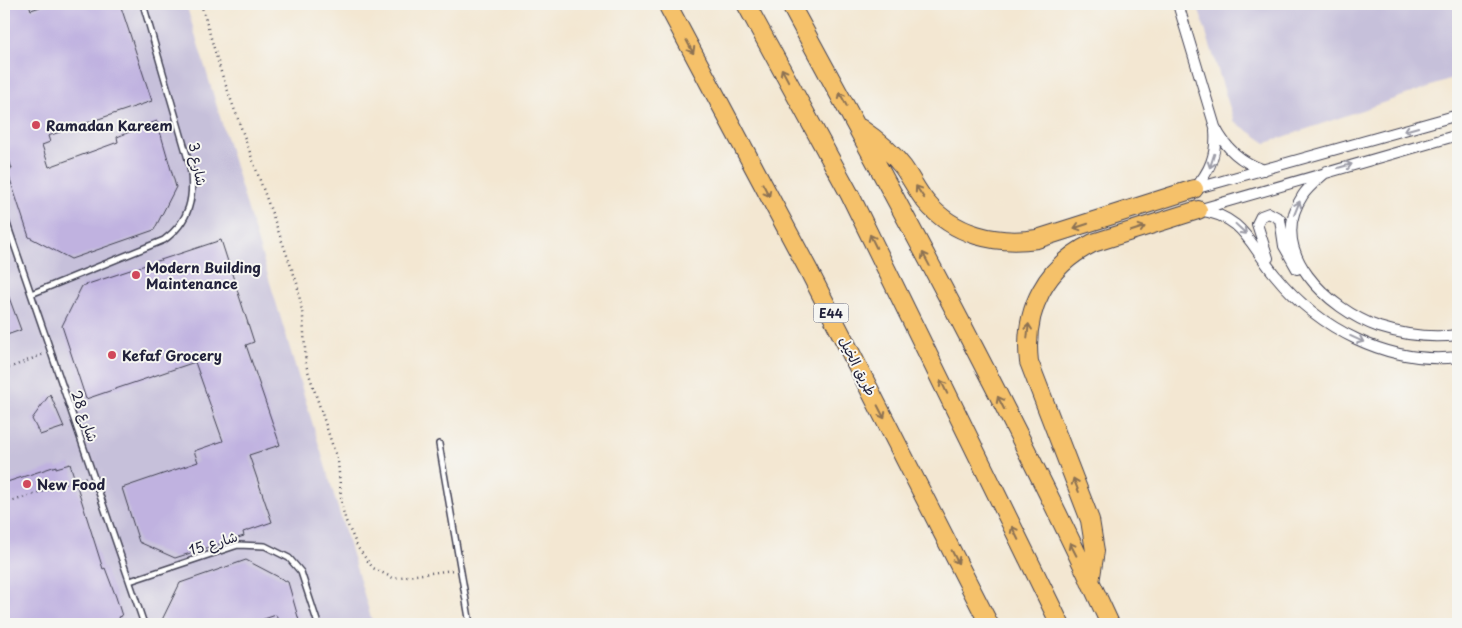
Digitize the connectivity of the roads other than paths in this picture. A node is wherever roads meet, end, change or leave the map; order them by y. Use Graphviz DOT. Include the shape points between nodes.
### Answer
graph roads {
  1 [pos="143,4"];
  2 [pos="667,4"];
  3 [pos="746,4"];
  4 [pos="790,4"];
  5 [pos="1178,4"];
  6 [pos="1458,115"];
  7 [pos="857,126"];
  8 [pos="1215,127"];
  9 [pos="1458,135"];
  10 [pos="1264,170"];
  11 [pos="1327,171"];
  12 [pos="1194,190"];
  13 [pos="1198,210"];
  14 [pos="4,215"];
  15 [pos="1274,274"];
  16 [pos="1313,281"];
  17 [pos="31,294"];
  18 [pos="1458,335"];
  19 [pos="1458,357"];
  20 [pos="438,444"];
  21 [pos="130,581"];
  22 [pos="1090,582"];
  23 [pos="144,624"];
  24 [pos="318,624"];
  25 [pos="470,624"];
  26 [pos="989,624"];
  27 [pos="1060,624"];
  28 [pos="1110,624"];
  1 -- 17 [label="lane, شارع 3" via="190,166 193,191 189,210 179,227 164,240"];
  2 -- 26 [label="highway, طريق الخيل / E44, one-way" via="809,271"];
  27 -- 3 [label="highway, one-way" via="850,195"];
  7 -- 4 [label="highway, one-way"];
  5 -- 8 [label="street"];
  6 -- 10 [label="street, one-way"];
  12 -- 7 [label="highway, one-way" via="1037,239 1015,242 987,239 940,216 924,200 893,156"];
  22 -- 7 [label="highway, one-way" via="1004,408"];
  8 -- 10 [label="street" via="1234,154"];
  8 -- 12 [label="street, one-way" via="1212,161"];
  11 -- 9 [label="street, one-way"];
  10 -- 12 [label="street"];
  11 -- 13 [label="street"];
  16 -- 11 [label="street, one-way" via="1296,255 1292,224 1303,194"];
  13 -- 15 [label="street, one-way" via="1226,218 1242,230"];
  22 -- 13 [label="highway, one-way" via="1095,551 1090,520 1029,362 1027,336 1032,311 1050,275 1081,249"];
  14 -- 17 [label="lane, شارع 28"];
  15 -- 16 [label="street" via="1257,229 1261,216 1269,213 1277,215 1282,222 1284,246 1292,263"];
  15 -- 19 [label="street, one-way" via="1310,310 1353,338 1402,354"];
  16 -- 18 [label="street" via="1342,308 1380,327 1414,335"];
  17 -- 21 [label="lane, شارع 28"];
  20 -- 25 [label="lane"];
  21 -- 23 [label="lane, شارع 28"];
  21 -- 24 [label="lane, شارع 15" via="238,545 265,546 289,558 301,572"];
  22 -- 28 [label="highway"];
}
